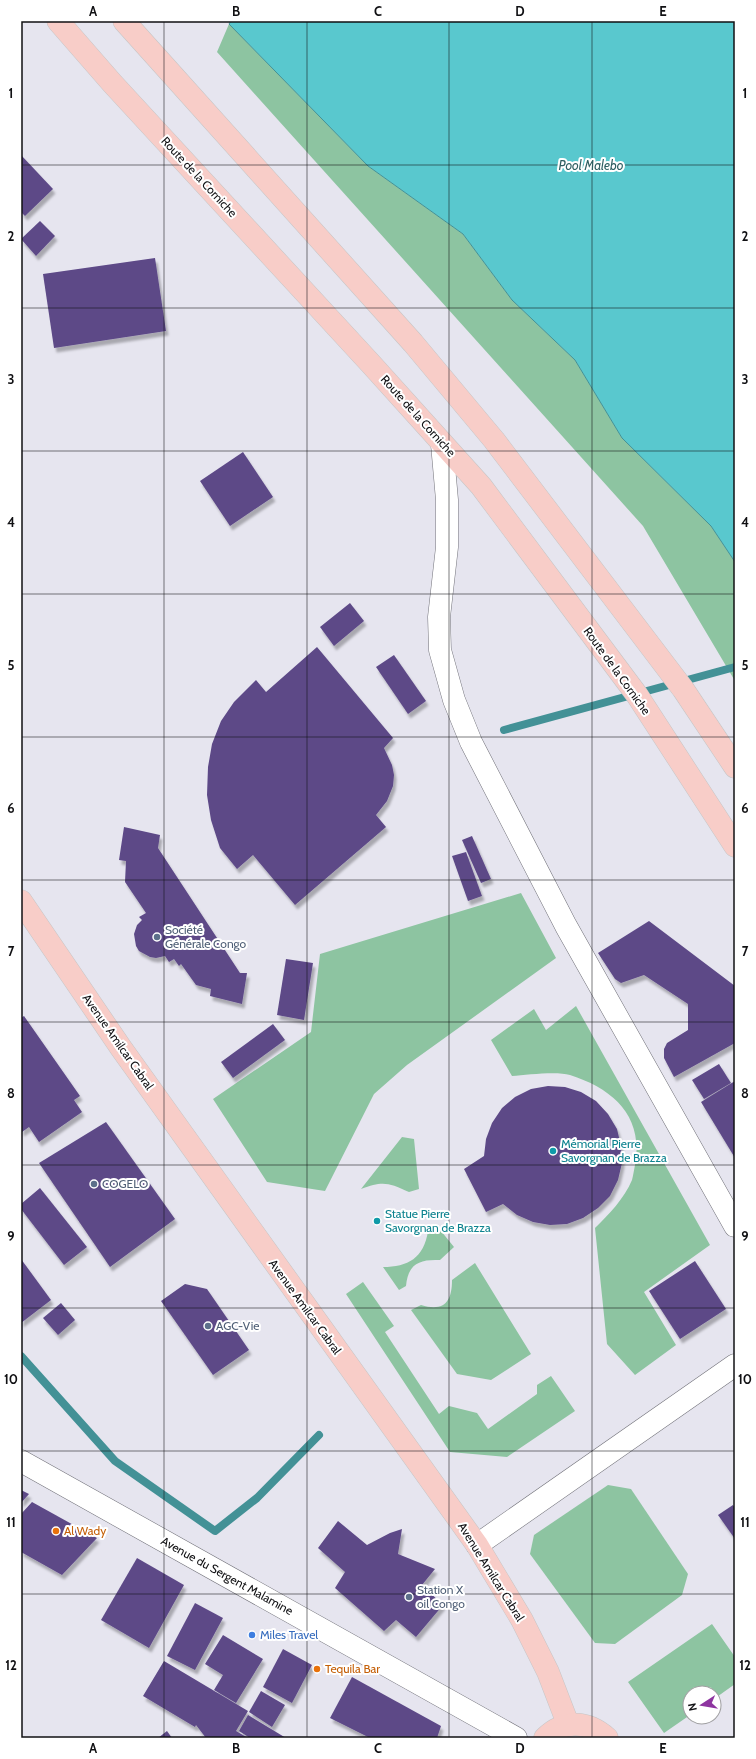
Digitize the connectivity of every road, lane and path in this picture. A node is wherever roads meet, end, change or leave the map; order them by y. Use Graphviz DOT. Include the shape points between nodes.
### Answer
graph roads {
  1 [pos="58,21"];
  2 [pos="124,21"];
  3 [pos="442,444"];
  4 [pos="735,767"];
  5 [pos="735,846"];
  6 [pos="21,901"];
  7 [pos="735,1226"];
  8 [pos="735,1364"];
  9 [pos="21,1461"];
  10 [pos="477,1545"];
  11 [pos="568,1724"];
  12 [pos="516,1738"];
  13 [pos="545,1738"];
  14 [pos="607,1738"];
  1 -- 3 [label="main road, Route de la Corniche" via="117,89"];
  2 -- 4 [label="main road" via="418,349 494,440 654,648"];
  3 -- 5 [label="main road, Route de la Corniche" via="481,486 637,696"];
  3 -- 7 [label="street" via="447,500 447,539 439,617 440,650 454,700 471,742 566,926"];
  6 -- 10 [label="main road, Avenue Amilcar Cabral" via="121,1048"];
  8 -- 10 [label="street"];
  9 -- 12 [label="street, Avenue du Sergent Malamine"];
  10 -- 11 [label="main road, Avenue Amilcar Cabral" via="522,1620 548,1672"];
  11 -- 13 [label="main road" via="558,1727"];
  11 -- 14 [label="main road" via="590,1726"];
}
